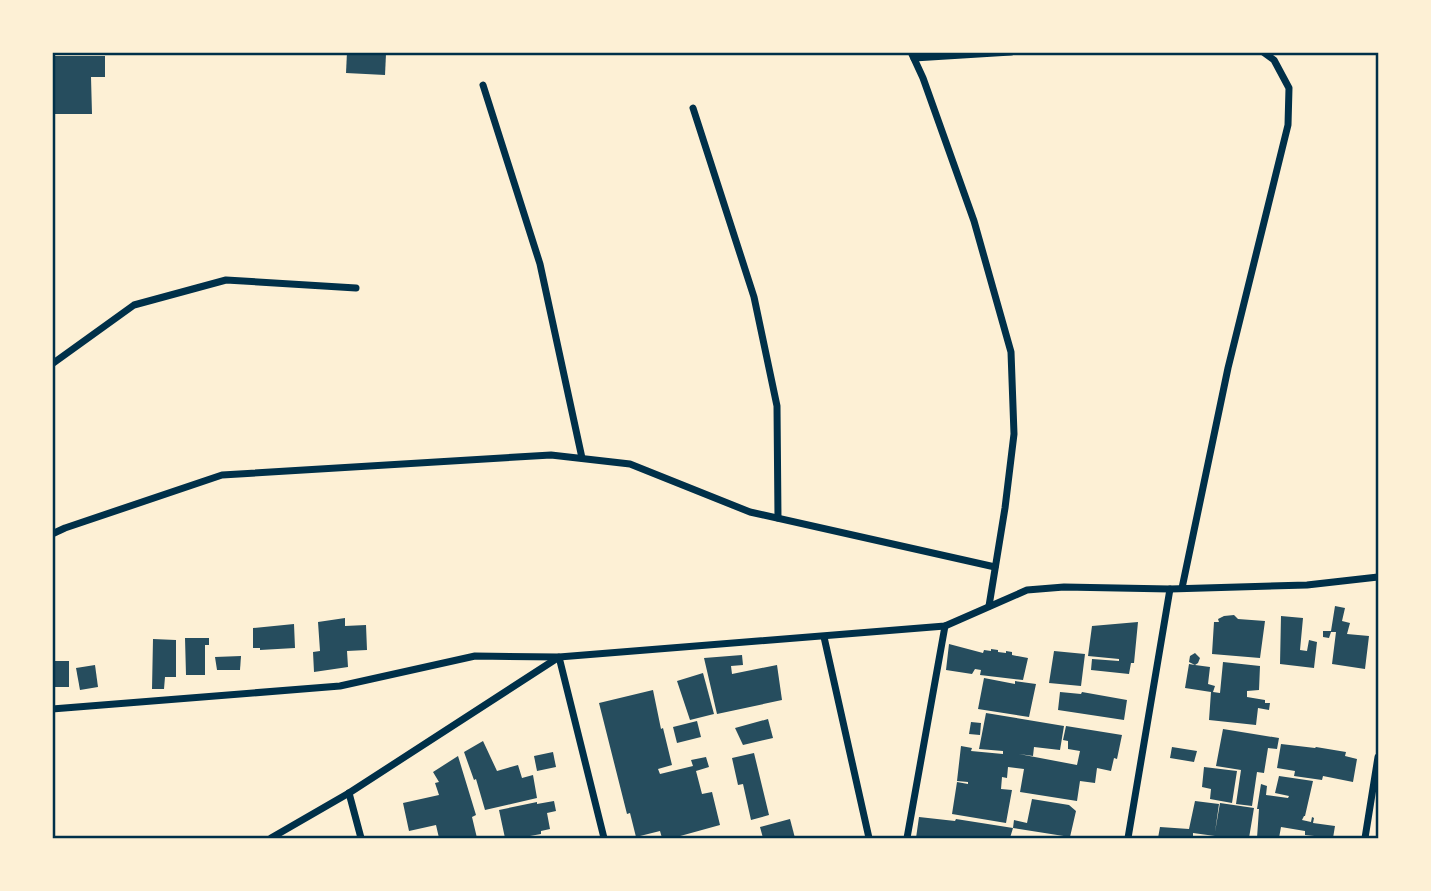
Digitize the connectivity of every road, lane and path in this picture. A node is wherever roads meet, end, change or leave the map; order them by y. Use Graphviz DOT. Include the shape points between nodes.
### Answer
graph roads {
  1 [pos="1012,52"];
  2 [pos="1263,52"];
  3 [pos="913,55"];
  4 [pos="483,85"];
  5 [pos="693,108"];
  6 [pos="356,288"];
  7 [pos="52,364"];
  8 [pos="582,458"];
  9 [pos="778,518"];
  10 [pos="52,534"];
  11 [pos="995,567"];
  12 [pos="1378,577"];
  13 [pos="1182,588"];
  14 [pos="1170,589"];
  15 [pos="989,606"];
  16 [pos="945,626"];
  17 [pos="824,636"];
  18 [pos="558,657"];
  19 [pos="52,709"];
  20 [pos="1378,757"];
  21 [pos="349,793"];
  22 [pos="271,838"];
  23 [pos="361,838"];
  24 [pos="604,838"];
  25 [pos="869,838"];
  26 [pos="907,838"];
  27 [pos="1128,838"];
  28 [pos="1365,838"];
  1 -- 3 [label="street"];
  2 -- 13 [label="street" via="1274,60 1289,88 1288,125 1228,368"];
  3 -- 11 [label="street" via="974,221 1011,352 1014,434"];
  4 -- 8 [label="street" via="540,264"];
  5 -- 9 [label="street" via="754,297 777,406"];
  6 -- 7 [label="street" via="226,280 134,305"];
  8 -- 9 [label="street" via="629,464 750,512"];
  8 -- 10 [label="street" via="551,455 222,475"];
  9 -- 11 [label="street"];
  11 -- 15 [label="street"];
  12 -- 13 [label="street" via="1307,585"];
  13 -- 14 [label="street"];
  14 -- 15 [label="street" via="1027,590"];
  14 -- 27 [label="street"];
  15 -- 16 [label="street"];
  16 -- 17 [label="street"];
  16 -- 26 [label="street"];
  17 -- 18 [label="street"];
  17 -- 25 [label="street"];
  18 -- 19 [label="street" via="475,656 340,686"];
  18 -- 21 [label="street"];
  18 -- 24 [label="street"];
  20 -- 28 [label="street"];
  21 -- 22 [label="street"];
  21 -- 23 [label="street"];
}
